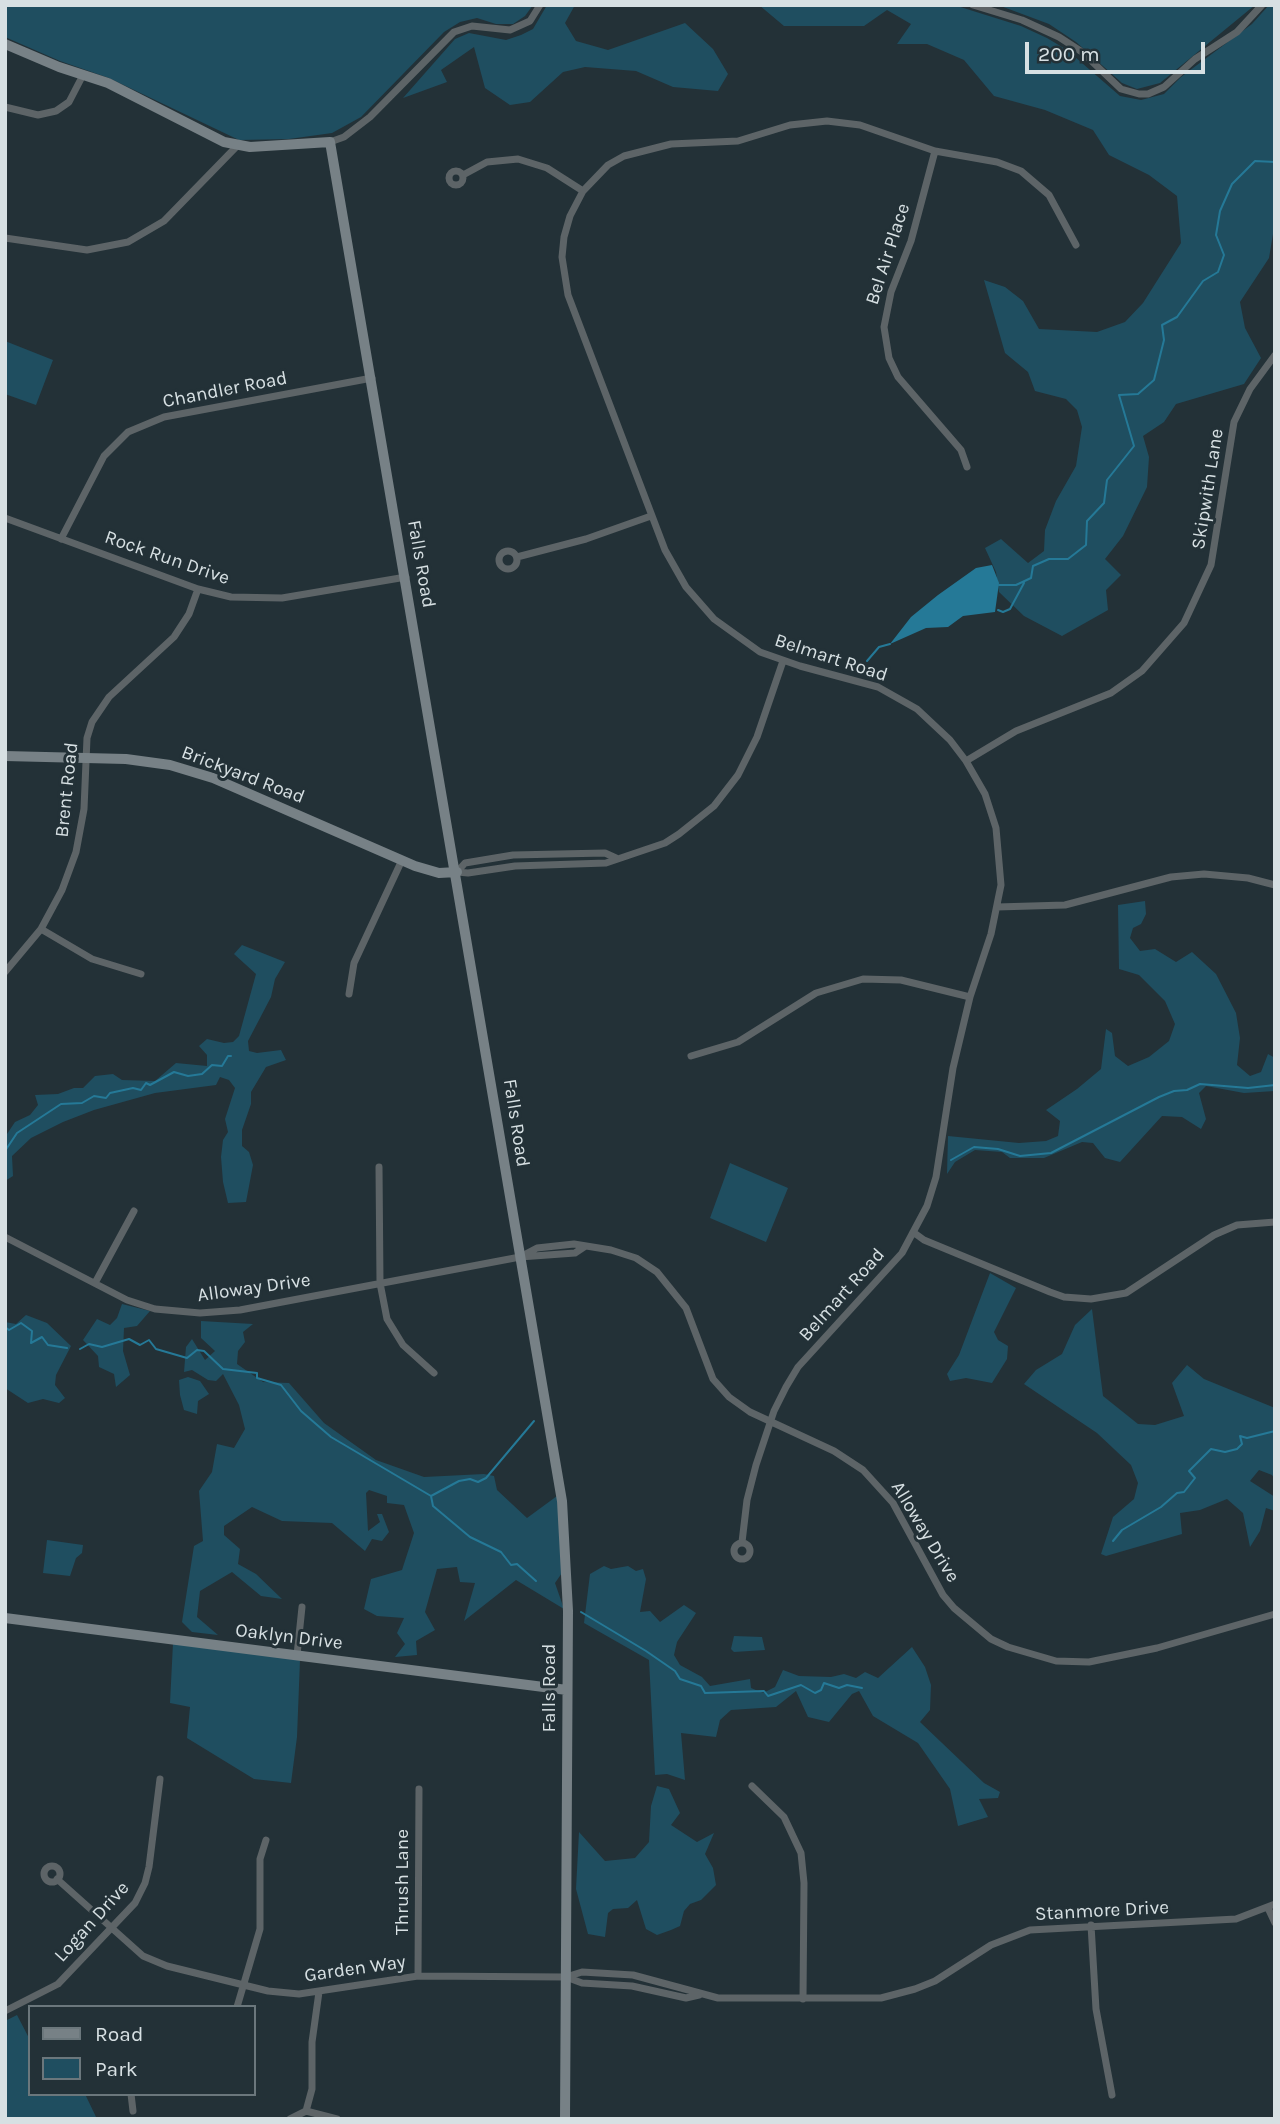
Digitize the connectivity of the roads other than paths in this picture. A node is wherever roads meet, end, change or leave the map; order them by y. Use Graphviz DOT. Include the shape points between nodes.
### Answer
graph roads {
  1 [pos="540,5"];
  2 [pos="973,5"];
  3 [pos="1262,5"];
  4 [pos="5,44"];
  5 [pos="83,75"];
  6 [pos="5,107"];
  7 [pos="330,142"];
  8 [pos="236,146"];
  9 [pos="935,151"];
  10 [pos="463,175"];
  11 [pos="583,191"];
  12 [pos="5,238"];
  13 [pos="1076,244"];
  14 [pos="1275,355"];
  15 [pos="372,378"];
  16 [pos="967,467"];
  17 [pos="651,516"];
  18 [pos="5,519"];
  19 [pos="61,538"];
  20 [pos="517,557"];
  21 [pos="406,577"];
  22 [pos="198,589"];
  23 [pos="783,661"];
  24 [pos="5,756"];
  25 [pos="87,758"];
  26 [pos="966,761"];
  27 [pos="402,860"];
  28 [pos="457,872"];
  29 [pos="439,873"];
  30 [pos="1275,885"];
  31 [pos="459,890"];
  32 [pos="997,907"];
  33 [pos="41,929"];
  34 [pos="5,972"];
  35 [pos="141,974"];
  36 [pos="348,995"];
  37 [pos="970,998"];
  38 [pos="691,1056"];
  39 [pos="379,1167"];
  40 [pos="134,1211"];
  41 [pos="1275,1222"];
  42 [pos="913,1232"];
  43 [pos="5,1237"];
  44 [pos="520,1258"];
  45 [pos="95,1283"];
  46 [pos="380,1283"];
  47 [pos="434,1373"];
  48 [pos="771,1421"];
  49 [pos="742,1542"];
  50 [pos="302,1607"];
  51 [pos="1275,1614"];
  52 [pos="5,1618"];
  53 [pos="297,1655"];
  54 [pos="567,1690"];
  55 [pos="160,1779"];
  56 [pos="752,1786"];
  57 [pos="419,1788"];
  58 [pos="266,1840"];
  59 [pos="57,1880"];
  60 [pos="1271,1906"];
  61 [pos="1275,1923"];
  62 [pos="1091,1925"];
  63 [pos="111,1930"];
  64 [pos="418,1976"];
  65 [pos="566,1977"];
  66 [pos="245,1984"];
  67 [pos="319,1992"];
  68 [pos="803,1999"];
  69 [pos="238,2005"];
  70 [pos="5,2011"];
  71 [pos="1112,2095"];
  72 [pos="131,2096"];
  73 [pos="133,2111"];
  74 [pos="306,2111"];
  75 [pos="290,2119"];
  76 [pos="337,2119"];
  77 [pos="565,2119"];
  1 -- 7 [label="street" via="530,21 510,30 472,26 454,32 370,117"];
  2 -- 3 [label="street" via="1059,37 1121,89 1139,94 1164,87 1195,59 1237,32"];
  4 -- 5 [label="main road"];
  5 -- 6 [label="street" via="69,102 56,111 38,115"];
  5 -- 8 [label="main road"];
  7 -- 8 [label="main road"];
  7 -- 15 [label="main road, Falls Road"];
  8 -- 12 [label="street" via="164,220 128,242 87,250"];
  9 -- 11 [label="street, Belmart Road" via="860,125 803,123 724,144 641,149 608,165"];
  9 -- 13 [label="street, Belmart Road" via="1021,171 1049,195"];
  9 -- 16 [label="street, Bel Air Place" via="884,327 889,358 898,377 961,450"];
  10 -- 11 [label="street" via="487,162 518,159 547,168"];
  11 -- 17 [label="street, Belmart Road" via="564,237 564,281"];
  14 -- 26 [label="street, Skipwith Lane" via="1250,388 1234,422 1211,565 1184,623 1142,671 1111,693 1016,731"];
  15 -- 19 [label="street, Chandler Road" via="164,417 128,432 104,456"];
  15 -- 21 [label="main road, Falls Road"];
  17 -- 20 [label="street"];
  17 -- 23 [label="street, Belmart Road" via="673,567 701,607 740,640"];
  18 -- 19 [label="street, Rock Run Drive"];
  19 -- 22 [label="street, Rock Run Drive"];
  21 -- 22 [label="street, Rock Run Drive" via="282,598 231,597"];
  21 -- 28 [label="main road, Falls Road"];
  22 -- 25 [label="street, Brent Road" via="174,638 98,710 87,738"];
  23 -- 26 [label="street, Belmart Road" via="858,680 896,696 935,724"];
  23 -- 28 [label="street, Brickyard Road" via="757,737 728,791 679,834 616,858 605,853 513,855 465,863"];
  24 -- 25 [label="main road, Brickyard Road"];
  25 -- 27 [label="main road, Brickyard Road" via="151,761 191,770"];
  25 -- 33 [label="street, Brent Road" via="77,847 62,890"];
  26 -- 32 [label="street, Belmart Road" via="985,794 996,828 1001,866"];
  27 -- 29 [label="main road, Brickyard Road"];
  27 -- 36 [label="street" via="354,963"];
  28 -- 29 [label="main road, Brickyard Road"];
  28 -- 31 [label="main road, Falls Road"];
  29 -- 31 [label="main road"];
  30 -- 32 [label="street" via="1204,874 1171,877 1065,905"];
  31 -- 44 [label="main road, Falls Road"];
  32 -- 37 [label="street, Belmart Road"];
  33 -- 34 [label="street, Brent Road"];
  33 -- 35 [label="street" via="92,960"];
  37 -- 38 [label="street" via="901,980 863,979 816,993 738,1042"];
  37 -- 42 [label="street, Belmart Road" via="953,1068 936,1177"];
  39 -- 46 [label="street"];
  40 -- 45 [label="street"];
  41 -- 42 [label="street" via="1237,1225 1126,1293 1091,1299 1050,1293"];
  42 -- 48 [label="street, Belmart Road" via="889,1269 798,1367"];
  43 -- 45 [label="street, Alloway Drive"];
  44 -- 46 [label="street, Alloway Drive"];
  44 -- 48 [label="street, Alloway Drive" via="537,1248 574,1244 636,1258 657,1272 686,1308 713,1379 741,1406"];
  44 -- 54 [label="main road, Falls Road" via="562,1501"];
  45 -- 46 [label="street, Alloway Drive" via="155,1309 200,1313 240,1310"];
  46 -- 47 [label="street" via="393,1332"];
  48 -- 49 [label="street, Belmart Road" via="747,1500"];
  48 -- 51 [label="street, Alloway Drive" via="863,1470 892,1503 943,1595 991,1639 1008,1647 1056,1661 1089,1662"];
  50 -- 53 [label="street"];
  52 -- 53 [label="main road, Oaklyn Drive"];
  53 -- 54 [label="main road, Oaklyn Drive"];
  54 -- 65 [label="main road, Falls Road"];
  55 -- 63 [label="street, Logan Drive" via="145,1883 135,1903"];
  56 -- 68 [label="street" via="784,1817 801,1853"];
  57 -- 64 [label="street, Thrush Lane"];
  58 -- 66 [label="street" via="260,1859 260,1929"];
  59 -- 63 [label="street, Garden Way"];
  60 -- 61 [label="street, Stanmore Drive"];
  60 -- 62 [label="street, Stanmore Drive" via="1215,1921"];
  62 -- 68 [label="street, Stanmore Drive" via="1049,1926 1013,1935 913,1990 854,2000"];
  62 -- 71 [label="street" via="1096,2009"];
  63 -- 66 [label="street, Garden Way" via="153,1961"];
  63 -- 70 [label="street, Logan Drive" via="58,1984"];
  64 -- 65 [label="street, Garden Way"];
  64 -- 67 [label="street, Garden Way"];
  65 -- 68 [label="street, Stanmore Drive" via="582,1972 633,1975 700,1995"];
  65 -- 77 [label="main road, Falls Road"];
  66 -- 67 [label="street, Garden Way" via="284,1993"];
  66 -- 69 [label="street"];
  67 -- 74 [label="street" via="312,2089"];
  72 -- 73 [label="street"];
  74 -- 75 [label="street"];
  74 -- 76 [label="street"];
}
